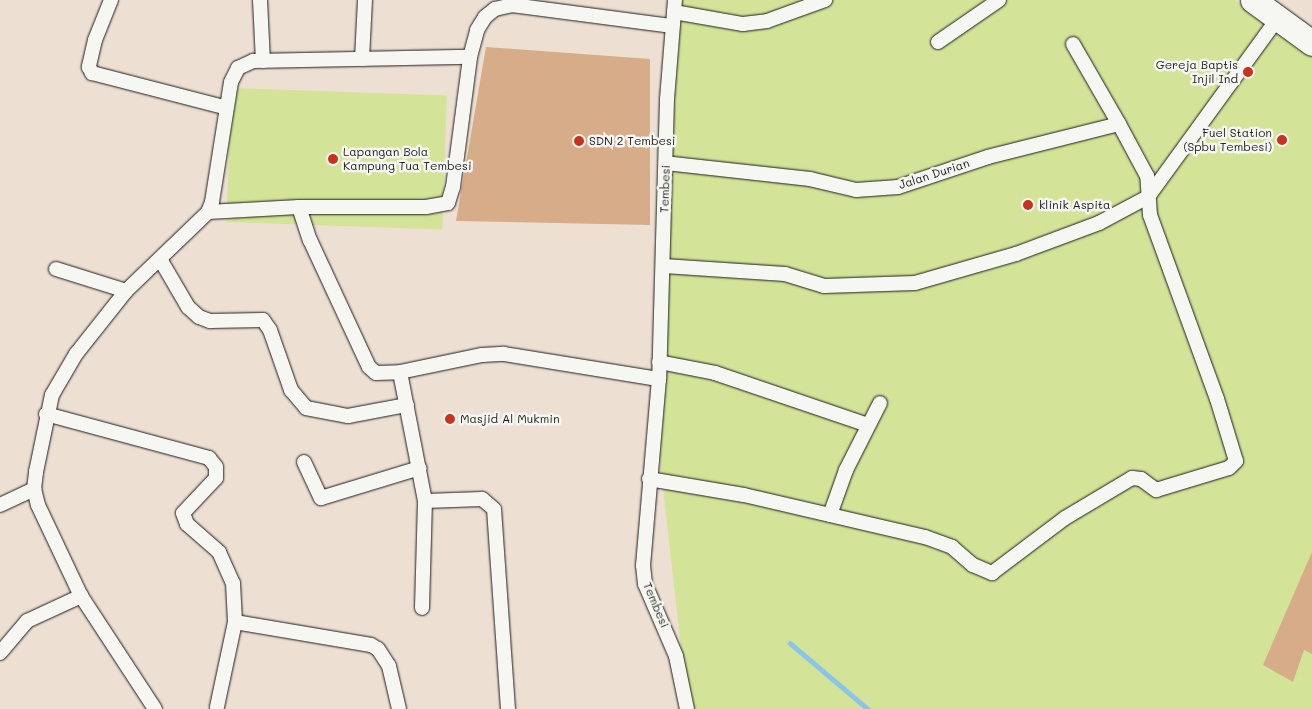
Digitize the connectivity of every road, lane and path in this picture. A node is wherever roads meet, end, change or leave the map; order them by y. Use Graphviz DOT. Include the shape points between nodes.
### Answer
graph roads {
  1 [pos="112,0"];
  2 [pos="260,0"];
  3 [pos="365,0"];
  4 [pos="825,0"];
  5 [pos="999,0"];
  6 [pos="1253,0"];
  7 [pos="673,13"];
  8 [pos="1278,18"];
  9 [pos="938,42"];
  10 [pos="1312,43"];
  11 [pos="1073,44"];
  12 [pos="470,57"];
  13 [pos="362,59"];
  14 [pos="263,61"];
  15 [pos="227,108"];
  16 [pos="1119,124"];
  17 [pos="666,163"];
  18 [pos="1148,197"];
  19 [pos="299,207"];
  20 [pos="208,212"];
  21 [pos="160,259"];
  22 [pos="664,266"];
  23 [pos="56,269"];
  24 [pos="126,291"];
  25 [pos="660,362"];
  26 [pos="400,372"];
  27 [pos="659,379"];
  28 [pos="880,403"];
  29 [pos="407,405"];
  30 [pos="46,414"];
  31 [pos="868,425"];
  32 [pos="304,462"];
  33 [pos="420,468"];
  34 [pos="650,479"];
  35 [pos="34,489"];
  36 [pos="425,501"];
  37 [pos="0,505"];
  38 [pos="830,515"];
  39 [pos="81,596"];
  40 [pos="422,608"];
  41 [pos="234,622"];
  42 [pos="0,653"];
  43 [pos="217,707"];
  44 [pos="155,709"];
  45 [pos="399,709"];
  46 [pos="508,709"];
  47 [pos="687,709"];
  1 -- 15 [label="street" via="94,40 89,67 92,73"];
  2 -- 14 [label="street"];
  3 -- 13 [label="street"];
  4 -- 7 [label="street" via="767,21 743,24"];
  5 -- 9 [label="street"];
  6 -- 8 [label="highway"];
  7 -- 12 [label="street" via="512,5 495,9 485,17 477,30"];
  7 -- 17 [label="street, Tembesi"];
  8 -- 10 [label="highway"];
  8 -- 18 [label="street"];
  11 -- 16 [label="street"];
  12 -- 13 [label="street"];
  12 -- 19 [label="street" via="453,187 448,203 426,208"];
  13 -- 14 [label="street"];
  14 -- 15 [label="street" via="248,62 238,68 231,82"];
  15 -- 20 [label="street"];
  16 -- 17 [label="street, Jalan Durian" via="988,157 898,187 856,190 810,179"];
  16 -- 18 [label="street" via="1147,176"];
  17 -- 22 [label="street, Tembesi"];
  18 -- 22 [label="street" via="1125,211 1016,254 915,283 824,286 785,274"];
  18 -- 38 [label="street" via="1150,214 1226,424 1235,464 1156,490 1141,479 1132,478 1065,518 992,573 973,565 952,547 926,537"];
  19 -- 20 [label="street"];
  19 -- 26 [label="street" via="310,240 369,367 376,373"];
  20 -- 21 [label="street"];
  21 -- 24 [label="street"];
  21 -- 29 [label="street" via="188,307 199,317 210,321 259,318 266,324 290,390 306,408 348,416"];
  22 -- 25 [label="street, Tembesi"];
  23 -- 24 [label="street"];
  24 -- 30 [label="street" via="76,354 52,394"];
  25 -- 27 [label="street, Tembesi"];
  25 -- 31 [label="street" via="715,373"];
  26 -- 27 [label="street" via="482,355 504,354"];
  26 -- 29 [label="street"];
  27 -- 34 [label="street, Tembesi"];
  28 -- 31 [label="street"];
  29 -- 33 [label="street"];
  30 -- 35 [label="street"];
  30 -- 41 [label="street" via="214,462 218,471 216,478 183,513 187,524 212,544 226,566 233,583"];
  31 -- 38 [label="street"];
  32 -- 33 [label="street" via="321,498"];
  33 -- 36 [label="street"];
  34 -- 38 [label="street" via="744,495"];
  34 -- 47 [label="street, Tembesi" via="643,565 645,584 671,638"];
  35 -- 37 [label="street"];
  35 -- 39 [label="street" via="38,505"];
  36 -- 40 [label="street"];
  36 -- 46 [label="street" via="482,499 494,509"];
  39 -- 42 [label="street" via="20,626"];
  39 -- 44 [label="street"];
  41 -- 43 [label="street"];
  41 -- 45 [label="street" via="371,645 378,649 389,666"];
}
